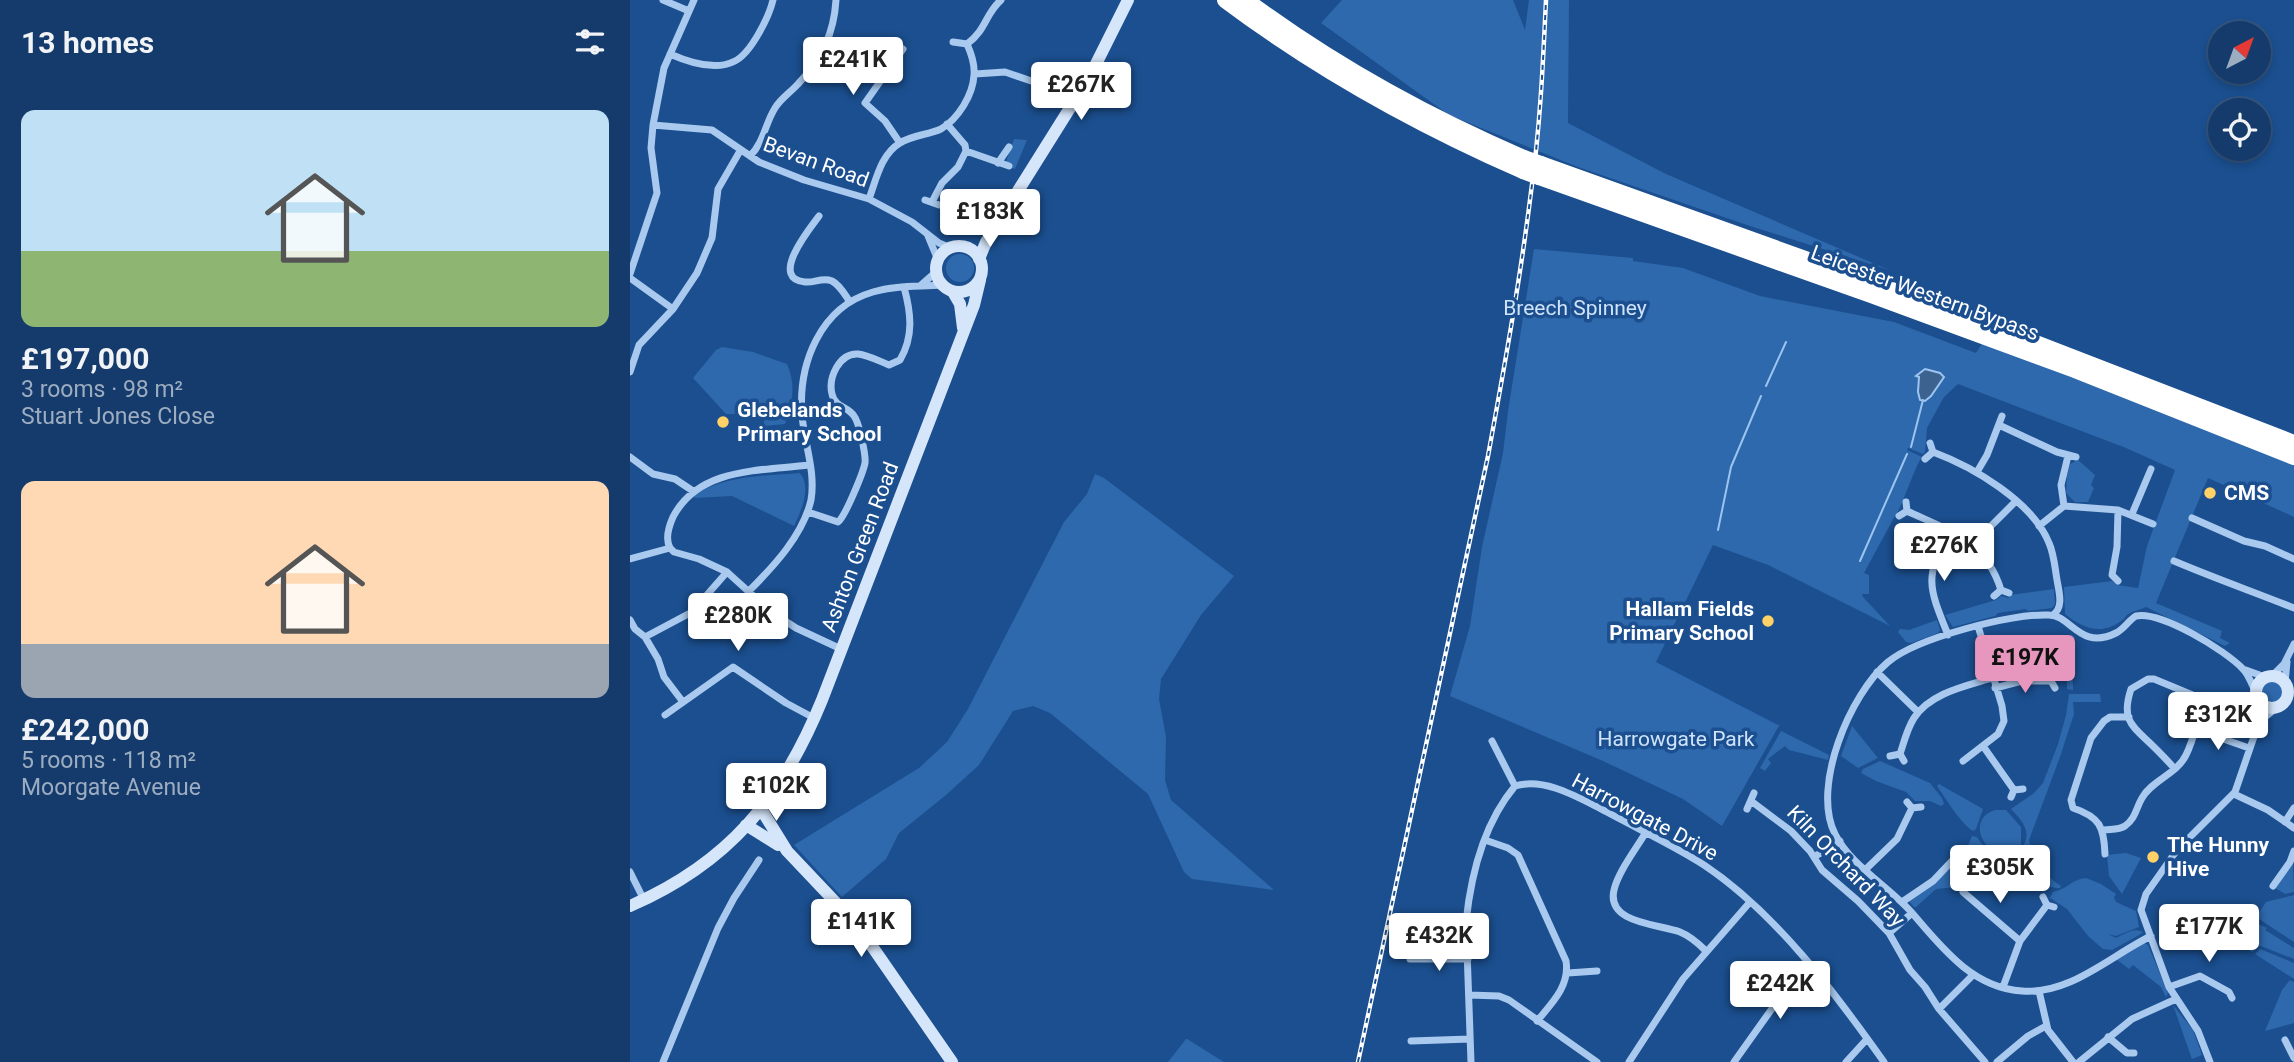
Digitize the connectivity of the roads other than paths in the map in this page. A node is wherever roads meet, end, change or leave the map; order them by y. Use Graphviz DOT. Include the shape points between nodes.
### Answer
graph roads {
  1 [pos="663,0"];
  2 [pos="694,0"];
  3 [pos="773,0"];
  4 [pos="836,0"];
  5 [pos="1001,0"];
  6 [pos="1128,0"];
  7 [pos="1225,0"];
  8 [pos="1246,0"];
  9 [pos="689,11"];
  10 [pos="953,42"];
  11 [pos="967,44"];
  12 [pos="903,49"];
  13 [pos="670,54"];
  14 [pos="975,74"];
  15 [pos="1040,84"];
  16 [pos="865,103"];
  17 [pos="860,110"];
  18 [pos="947,124"];
  19 [pos="653,125"];
  20 [pos="900,143"];
  21 [pos="1009,147"];
  22 [pos="740,151"];
  23 [pos="966,151"];
  24 [pos="750,156"];
  25 [pos="998,163"];
  26 [pos="1523,164"];
  27 [pos="1009,166"];
  28 [pos="1540,171"];
  29 [pos="869,199"];
  30 [pos="932,202"];
  31 [pos="819,216"];
  32 [pos="998,222"];
  33 [pos="795,232"];
  34 [pos="926,232"];
  35 [pos="803,237"];
  36 [pos="956,247"];
  37 [pos="979,259"];
  38 [pos="937,266"];
  39 [pos="630,276"];
  40 [pos="979,280"];
  41 [pos="904,287"];
  42 [pos="919,287"];
  43 [pos="948,288"];
  44 [pos="850,302"];
  45 [pos="673,309"];
  46 [pos="963,332"];
  47 [pos="630,372"];
  48 [pos="2294,443"];
  49 [pos="630,457"];
  50 [pos="2294,457"];
  51 [pos="1925,459"];
  52 [pos="809,465"];
  53 [pos="2152,467"];
  54 [pos="1977,472"];
  55 [pos="693,491"];
  56 [pos="2016,501"];
  57 [pos="2064,506"];
  58 [pos="2118,510"];
  59 [pos="808,512"];
  60 [pos="2132,514"];
  61 [pos="1899,516"];
  62 [pos="2192,518"];
  63 [pos="2153,524"];
  64 [pos="2039,526"];
  65 [pos="1948,530"];
  66 [pos="1972,545"];
  67 [pos="670,548"];
  68 [pos="630,559"];
  69 [pos="2294,559"];
  70 [pos="2174,561"];
  71 [pos="727,572"];
  72 [pos="2115,578"];
  73 [pos="749,591"];
  74 [pos="1994,596"];
  75 [pos="2294,608"];
  76 [pos="2053,615"];
  77 [pos="630,620"];
  78 [pos="1978,626"];
  79 [pos="1948,635"];
  80 [pos="646,638"];
  81 [pos="2294,644"];
  82 [pos="841,649"];
  83 [pos="2288,657"];
  84 [pos="2243,669"];
  85 [pos="1877,672"];
  86 [pos="2056,673"];
  87 [pos="2268,676"];
  88 [pos="1992,678"];
  89 [pos="1995,688"];
  90 [pos="2289,690"];
  91 [pos="2257,697"];
  92 [pos="683,702"];
  93 [pos="2278,706"];
  94 [pos="2294,709"];
  95 [pos="1918,712"];
  96 [pos="665,715"];
  97 [pos="2129,717"];
  98 [pos="815,718"];
  99 [pos="2259,722"];
  100 [pos="2195,729"];
  101 [pos="1492,740"];
  102 [pos="1983,746"];
  103 [pos="2249,748"];
  104 [pos="1890,756"];
  105 [pos="1963,761"];
  106 [pos="2174,768"];
  107 [pos="1515,786"];
  108 [pos="2016,792"];
  109 [pos="2234,794"];
  110 [pos="1751,801"];
  111 [pos="1913,806"];
  112 [pos="2294,808"];
  113 [pos="761,809"];
  114 [pos="2285,822"];
  115 [pos="746,825"];
  116 [pos="2294,828"];
  117 [pos="2104,830"];
  118 [pos="1646,832"];
  119 [pos="1485,840"];
  120 [pos="1840,841"];
  121 [pos="788,851"];
  122 [pos="2105,854"];
  123 [pos="2293,856"];
  124 [pos="1814,857"];
  125 [pos="759,860"];
  126 [pos="1952,861"];
  127 [pos="1865,870"];
  128 [pos="630,872"];
  129 [pos="2273,886"];
  130 [pos="1961,890"];
  131 [pos="643,900"];
  132 [pos="1750,902"];
  133 [pos="1902,902"];
  134 [pos="2048,903"];
  135 [pos="630,906"];
  136 [pos="1912,913"];
  137 [pos="1889,933"];
  138 [pos="2151,936"];
  139 [pos="2020,940"];
  140 [pos="1706,951"];
  141 [pos="1410,959"];
  142 [pos="1419,959"];
  143 [pos="1468,959"];
  144 [pos="1810,965"];
  145 [pos="1418,970"];
  146 [pos="1598,971"];
  147 [pos="1568,973"];
  148 [pos="1973,975"];
  149 [pos="2169,987"];
  150 [pos="2003,988"];
  151 [pos="2039,991"];
  152 [pos="2232,992"];
  153 [pos="1469,995"];
  154 [pos="2176,999"];
  155 [pos="1939,1009"];
  156 [pos="1537,1021"];
  157 [pos="2046,1026"];
  158 [pos="2108,1037"];
  159 [pos="1470,1039"];
  160 [pos="1867,1039"];
  161 [pos="2285,1040"];
  162 [pos="1410,1041"];
  163 [pos="2134,1053"];
  164 [pos="2294,1057"];
  165 [pos="663,1062"];
  166 [pos="952,1062"];
  167 [pos="1471,1062"];
  168 [pos="1597,1062"];
  169 [pos="1629,1062"];
  170 [pos="1734,1062"];
  171 [pos="1846,1062"];
  172 [pos="1884,1062"];
  173 [pos="1985,1062"];
  174 [pos="1997,1062"];
  175 [pos="2073,1062"];
  176 [pos="2079,1062"];
  177 [pos="2210,1062"];
  1 -- 9 [label="street"];
  2 -- 9 [label="street"];
  3 -- 13 [label="street" via="764,23 736,61 700,64"];
  4 -- 24 [label="street" via="834,27 819,56 774,109 762,141"];
  5 -- 11 [label="street" via="982,31"];
  6 -- 32 [label="street, Ashton Green Road" via="1095,67"];
  7 -- 26 [label="highway" via="1388,106 1471,148"];
  8 -- 26 [label="highway" via="1328,57"];
  9 -- 13 [label="street"];
  10 -- 11 [label="street"];
  11 -- 14 [label="street"];
  12 -- 16 [label="street" via="890,76"];
  13 -- 19 [label="street"];
  14 -- 15 [label="street" via="1005,72"];
  14 -- 18 [label="street" via="971,92"];
  16 -- 17 [label="street"];
  16 -- 20 [label="street"];
  18 -- 20 [label="street"];
  18 -- 23 [label="street"];
  19 -- 22 [label="street, Bevan Road" via="712,130"];
  19 -- 39 [label="street" via="657,193"];
  20 -- 29 [label="street" via="881,167"];
  21 -- 25 [label="street"];
  22 -- 24 [label="street, Bevan Road"];
  22 -- 45 [label="street" via="719,189 706,254"];
  23 -- 25 [label="street"];
  23 -- 30 [label="street"];
  24 -- 29 [label="street, Bevan Road" via="804,180"];
  25 -- 27 [label="street"];
  26 -- 28 [label="highway, bridge"];
  28 -- 48 [label="highway, Leicester Western Bypass" via="1992,326"];
  28 -- 50 [label="highway, Leicester Western Bypass"];
  29 -- 34 [label="street, Bevan Road"];
  31 -- 35 [label="street"];
  32 -- 36 [label="street, Ashton Green Road"];
  32 -- 37 [label="street, Ashton Green Road"];
  33 -- 35 [label="street"];
  34 -- 36 [label="street, Bevan Road" via="939,243"];
  34 -- 38 [label="street"];
  35 -- 44 [label="street" via="790,265 792,275 803,283 831,281"];
  36 -- 37 [label="street" via="974,252"];
  36 -- 38 [label="street, Ashton Green Road" via="941,255"];
  37 -- 40 [label="street, Ashton Green Road"];
  38 -- 42 [label="street"];
  38 -- 43 [label="street"];
  39 -- 45 [label="street"];
  40 -- 43 [label="street" via="971,289"];
  40 -- 46 [label="street, Ashton Green Road"];
  41 -- 42 [label="street"];
  41 -- 44 [label="street" via="871,292"];
  41 -- 59 [label="street" via="911,323 899,366 851,355 836,366 831,384 836,403 855,409 865,463 846,513 838,522"];
  42 -- 43 [label="street"];
  43 -- 46 [label="street" via="960,304"];
  44 -- 52 [label="street" via="827,323 806,365 802,404"];
  45 -- 47 [label="street" via="639,345"];
  46 -- 82 [label="street, Ashton Green Road"];
  49 -- 55 [label="street" via="653,474 675,479"];
  51 -- 54 [label="street" via="1932,447"];
  52 -- 55 [label="street" via="723,476"];
  52 -- 59 [label="street" via="813,486"];
  53 -- 60 [label="street"];
  54 -- 56 [label="street"];
  54 -- 57 [label="street" via="2000,420 2072,457 2061,485"];
  55 -- 67 [label="street" via="671,523"];
  56 -- 64 [label="street"];
  56 -- 66 [label="street"];
  57 -- 58 [label="street"];
  57 -- 64 [label="street"];
  58 -- 60 [label="street"];
  58 -- 72 [label="street"];
  59 -- 73 [label="street" via="785,549"];
  60 -- 63 [label="street"];
  61 -- 65 [label="street" via="1906,507"];
  62 -- 69 [label="street"];
  64 -- 76 [label="street" via="2051,548 2059,591 2060,605"];
  65 -- 66 [label="street"];
  65 -- 79 [label="street" via="1931,569 1930,583"];
  66 -- 74 [label="street" via="1994,569 2005,591"];
  67 -- 68 [label="street"];
  67 -- 71 [label="street"];
  70 -- 75 [label="street"];
  71 -- 73 [label="street"];
  71 -- 80 [label="street" via="692,612"];
  73 -- 82 [label="street" via="796,628"];
  76 -- 78 [label="street"];
  76 -- 84 [label="street" via="2083,635 2096,636 2118,632 2132,618 2147,615 2212,646"];
  77 -- 80 [label="street"];
  78 -- 79 [label="street"];
  78 -- 88 [label="street"];
  79 -- 85 [label="street" via="1899,654"];
  80 -- 92 [label="street" via="664,677"];
  81 -- 83 [label="street"];
  82 -- 98 [label="street, Ashton Green Road"];
  83 -- 87 [label="street"];
  83 -- 90 [label="street"];
  84 -- 87 [label="street"];
  84 -- 91 [label="street"];
  85 -- 95 [label="street"];
  85 -- 120 [label="street" via="1856,700 1829,778 1832,825"];
  86 -- 89 [label="street" via="2053,685 2022,681"];
  87 -- 90 [label="street" via="2282,679"];
  87 -- 91 [label="street" via="2258,683"];
  88 -- 89 [label="street"];
  88 -- 95 [label="street" via="1937,698"];
  89 -- 102 [label="street" via="2004,722"];
  90 -- 93 [label="street"];
  91 -- 93 [label="street" via="2267,707"];
  91 -- 99 [label="street"];
  92 -- 96 [label="street"];
  92 -- 98 [label="street" via="735,667"];
  93 -- 94 [label="street"];
  93 -- 99 [label="street"];
  95 -- 104 [label="street" via="1902,758"];
  97 -- 100 [label="street" via="2131,689 2152,679 2199,698 2202,708"];
  97 -- 106 [label="street" via="2137,734"];
  97 -- 117 [label="street" via="2110,718 2095,732 2070,800 2073,808 2085,812"];
  98 -- 113 [label="street, Ashton Green Road" via="794,762"];
  99 -- 103 [label="street"];
  100 -- 103 [label="street"];
  100 -- 106 [label="street" via="2186,755"];
  101 -- 107 [label="street"];
  102 -- 105 [label="street"];
  102 -- 108 [label="street"];
  103 -- 109 [label="street"];
  106 -- 117 [label="street" via="2143,796 2128,824"];
  107 -- 118 [label="street, Harrowgate Drive" via="1542,784"];
  107 -- 119 [label="street" via="1493,818"];
  109 -- 114 [label="street"];
  109 -- 138 [label="street" via="2180,846 2146,894 2141,910"];
  110 -- 124 [label="street, Kiln Orchard Way" via="1791,831"];
  111 -- 127 [label="street" via="1897,839"];
  112 -- 114 [label="street"];
  113 -- 115 [label="street, Ashton Green Road"];
  113 -- 121 [label="street"];
  114 -- 116 [label="street"];
  115 -- 121 [label="street"];
  115 -- 131 [label="street, Ashton Green Road" via="688,876"];
  117 -- 122 [label="street"];
  118 -- 132 [label="street, Harrowgate Drive" via="1704,865"];
  118 -- 140 [label="street" via="1614,889 1615,905 1636,921 1687,935"];
  119 -- 143 [label="street" via="1468,900"];
  119 -- 147 [label="street" via="1518,855"];
  120 -- 124 [label="street"];
  120 -- 127 [label="street"];
  121 -- 166 [label="street" via="858,926"];
  123 -- 129 [label="street"];
  124 -- 137 [label="street, Kiln Orchard Way"];
  125 -- 165 [label="street" via="718,928"];
  126 -- 133 [label="street"];
  127 -- 133 [label="street"];
  128 -- 131 [label="street"];
  130 -- 139 [label="street"];
  131 -- 135 [label="street, Ashton Green Road"];
  132 -- 140 [label="street"];
  132 -- 144 [label="street, Harrowgate Drive"];
  133 -- 136 [label="street"];
  134 -- 139 [label="street"];
  136 -- 137 [label="street"];
  136 -- 148 [label="street"];
  137 -- 155 [label="street, Kiln Orchard Way"];
  138 -- 149 [label="street"];
  138 -- 151 [label="street" via="2070,982"];
  139 -- 150 [label="street"];
  140 -- 169 [label="street"];
  141 -- 142 [label="street"];
  142 -- 143 [label="street"];
  142 -- 145 [label="street"];
  143 -- 153 [label="street"];
  144 -- 160 [label="street, Harrowgate Drive"];
  144 -- 170 [label="street"];
  146 -- 147 [label="street"];
  147 -- 156 [label="street"];
  148 -- 150 [label="street"];
  148 -- 155 [label="street"];
  149 -- 152 [label="street" via="2200,976"];
  149 -- 154 [label="street"];
  150 -- 151 [label="street"];
  151 -- 157 [label="street"];
  153 -- 156 [label="street" via="1499,996"];
  153 -- 159 [label="street"];
  154 -- 158 [label="street" via="2138,1016"];
  154 -- 177 [label="street" via="2198,1031"];
  155 -- 173 [label="street, Kiln Orchard Way"];
  156 -- 168 [label="street"];
  157 -- 174 [label="street"];
  157 -- 175 [label="street"];
  158 -- 163 [label="street" via="2127,1053"];
  158 -- 176 [label="street"];
  159 -- 162 [label="street" via="1422,1036"];
  159 -- 167 [label="street"];
  160 -- 171 [label="street"];
  160 -- 172 [label="street, Harrowgate Drive"];
  161 -- 164 [label="street"];
}
